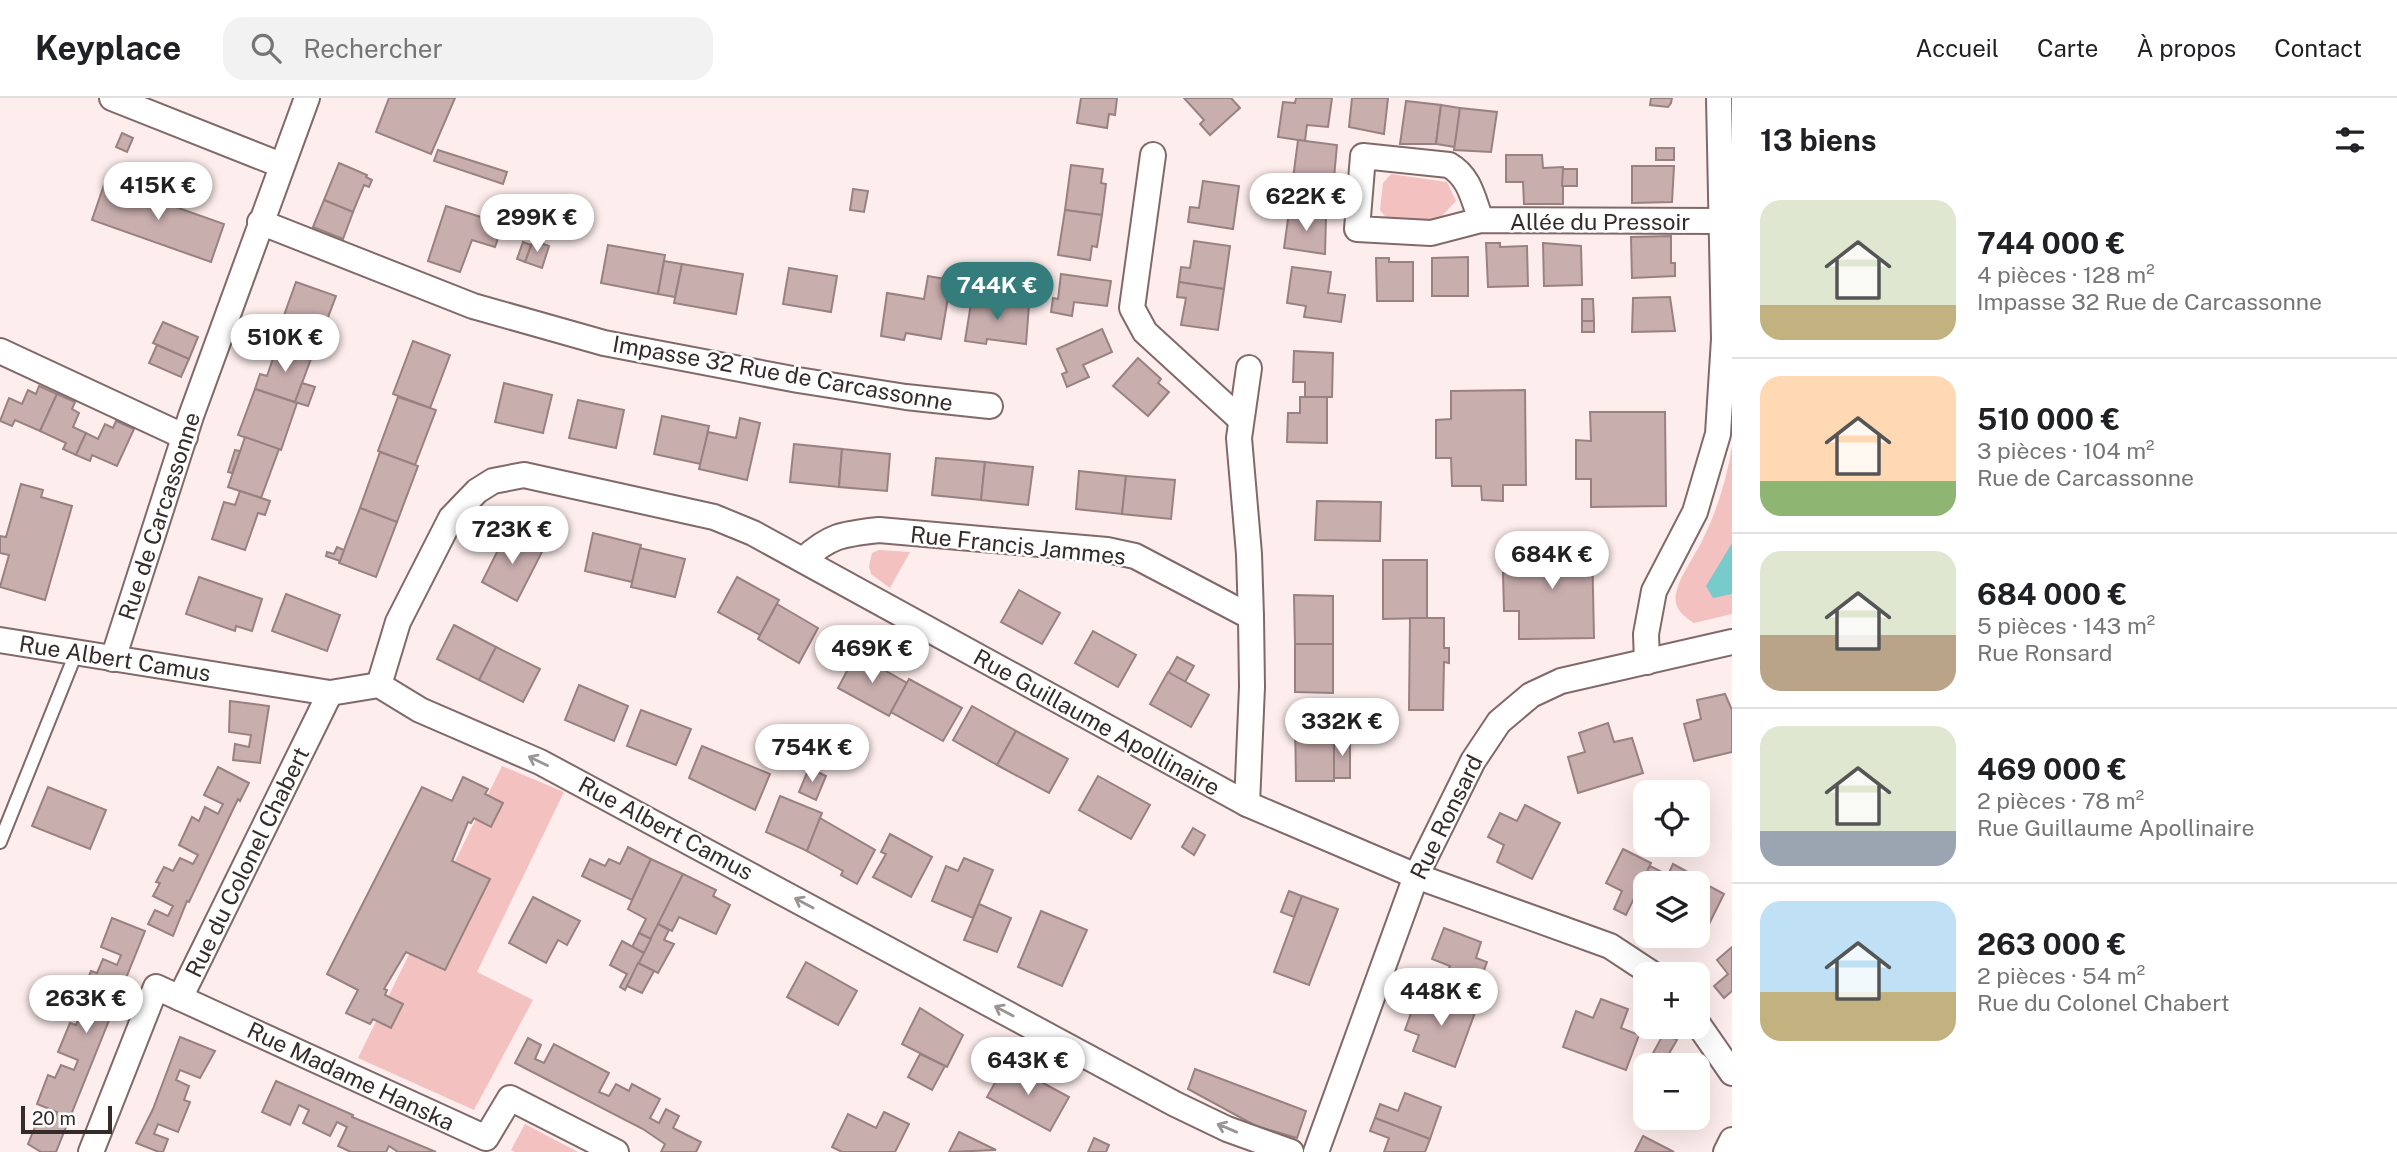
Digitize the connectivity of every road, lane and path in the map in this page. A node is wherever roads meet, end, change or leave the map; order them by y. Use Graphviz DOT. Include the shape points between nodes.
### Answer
graph roads {
  1 [pos="112,98"];
  2 [pos="307,98"];
  3 [pos="1719,98"];
  4 [pos="1153,155"];
  5 [pos="281,165"];
  6 [pos="1480,220"];
  7 [pos="1720,221"];
  8 [pos="260,222"];
  9 [pos="0,351"];
  10 [pos="1249,368"];
  11 [pos="990,406"];
  12 [pos="1240,419"];
  13 [pos="185,437"];
  14 [pos="803,559"];
  15 [pos="1251,617"];
  16 [pos="0,640"];
  17 [pos="1732,642"];
  18 [pos="76,653"];
  19 [pos="113,659"];
  20 [pos="1647,662"];
  21 [pos="379,685"];
  22 [pos="330,693"];
  23 [pos="1247,804"];
  24 [pos="0,842"];
  25 [pos="1416,876"];
  26 [pos="1634,962"];
  27 [pos="180,998"];
  28 [pos="1708,1039"];
  29 [pos="1732,1073"];
  30 [pos="1732,1140"];
  31 [pos="91,1152"];
  32 [pos="616,1152"];
  33 [pos="1291,1152"];
  34 [pos="1316,1152"];
  35 [pos="1726,1152"];
  1 -- 5 [label="street"];
  2 -- 5 [label="street, Rue de Carcassonne"];
  3 -- 7 [label="street"];
  4 -- 12 [label="street" via="1132,308 1145,332"];
  5 -- 8 [label="street, Rue de Carcassonne"];
  6 -- 6 [label="street, Allée du Pressoir" via="1469,186 1449,165 1363,156 1357,229 1431,233"];
  6 -- 7 [label="street, Allée du Pressoir"];
  7 -- 20 [label="street" via="1724,339 1718,434 1695,512 1654,591 1646,634"];
  8 -- 11 [label="street, Impasse 32 Rue de Carcassonne" via="473,306 604,343 798,380"];
  8 -- 13 [label="street, Rue de Carcassonne"];
  9 -- 13 [label="street"];
  10 -- 12 [label="street"];
  12 -- 15 [label="street"];
  13 -- 19 [label="street, Rue de Carcassonne"];
  14 -- 15 [label="street, Rue Francis Jammes" via="824,541 879,530 1107,550 1135,556"];
  14 -- 21 [label="street, Rue Guillaume Apollinaire" via="714,517 524,475 492,481 464,501 451,518 398,622"];
  14 -- 23 [label="street, Rue Guillaume Apollinaire"];
  15 -- 23 [label="street"];
  16 -- 18 [label="street, Rue Albert Camus"];
  17 -- 20 [label="street, Rue Ronsard"];
  18 -- 19 [label="street, Rue Albert Camus"];
  18 -- 24 [label="lane"];
  19 -- 22 [label="street, Rue Albert Camus"];
  20 -- 25 [label="street, Rue Ronsard" via="1561,681 1531,695 1499,722 1473,761"];
  21 -- 22 [label="street, Rue Albert Camus"];
  33 -- 21 [label="street, Rue Albert Camus, one-way" via="1175,1104 540,762 420,710"];
  22 -- 27 [label="street, Rue du Colonel Chabert"];
  23 -- 25 [label="street, Rue Guillaume Apollinaire"];
  25 -- 26 [label="street, Rue Guillaume Apollinaire" via="1610,946"];
  25 -- 34 [label="street, Rue Ronsard"];
  27 -- 31 [label="street, Rue du Colonel Chabert" via="156,987"];
  27 -- 32 [label="street, Rue Madame Hanska" via="486,1138 510,1098"];
  28 -- 29 [label="street"];
  30 -- 35 [label="street"];
}
